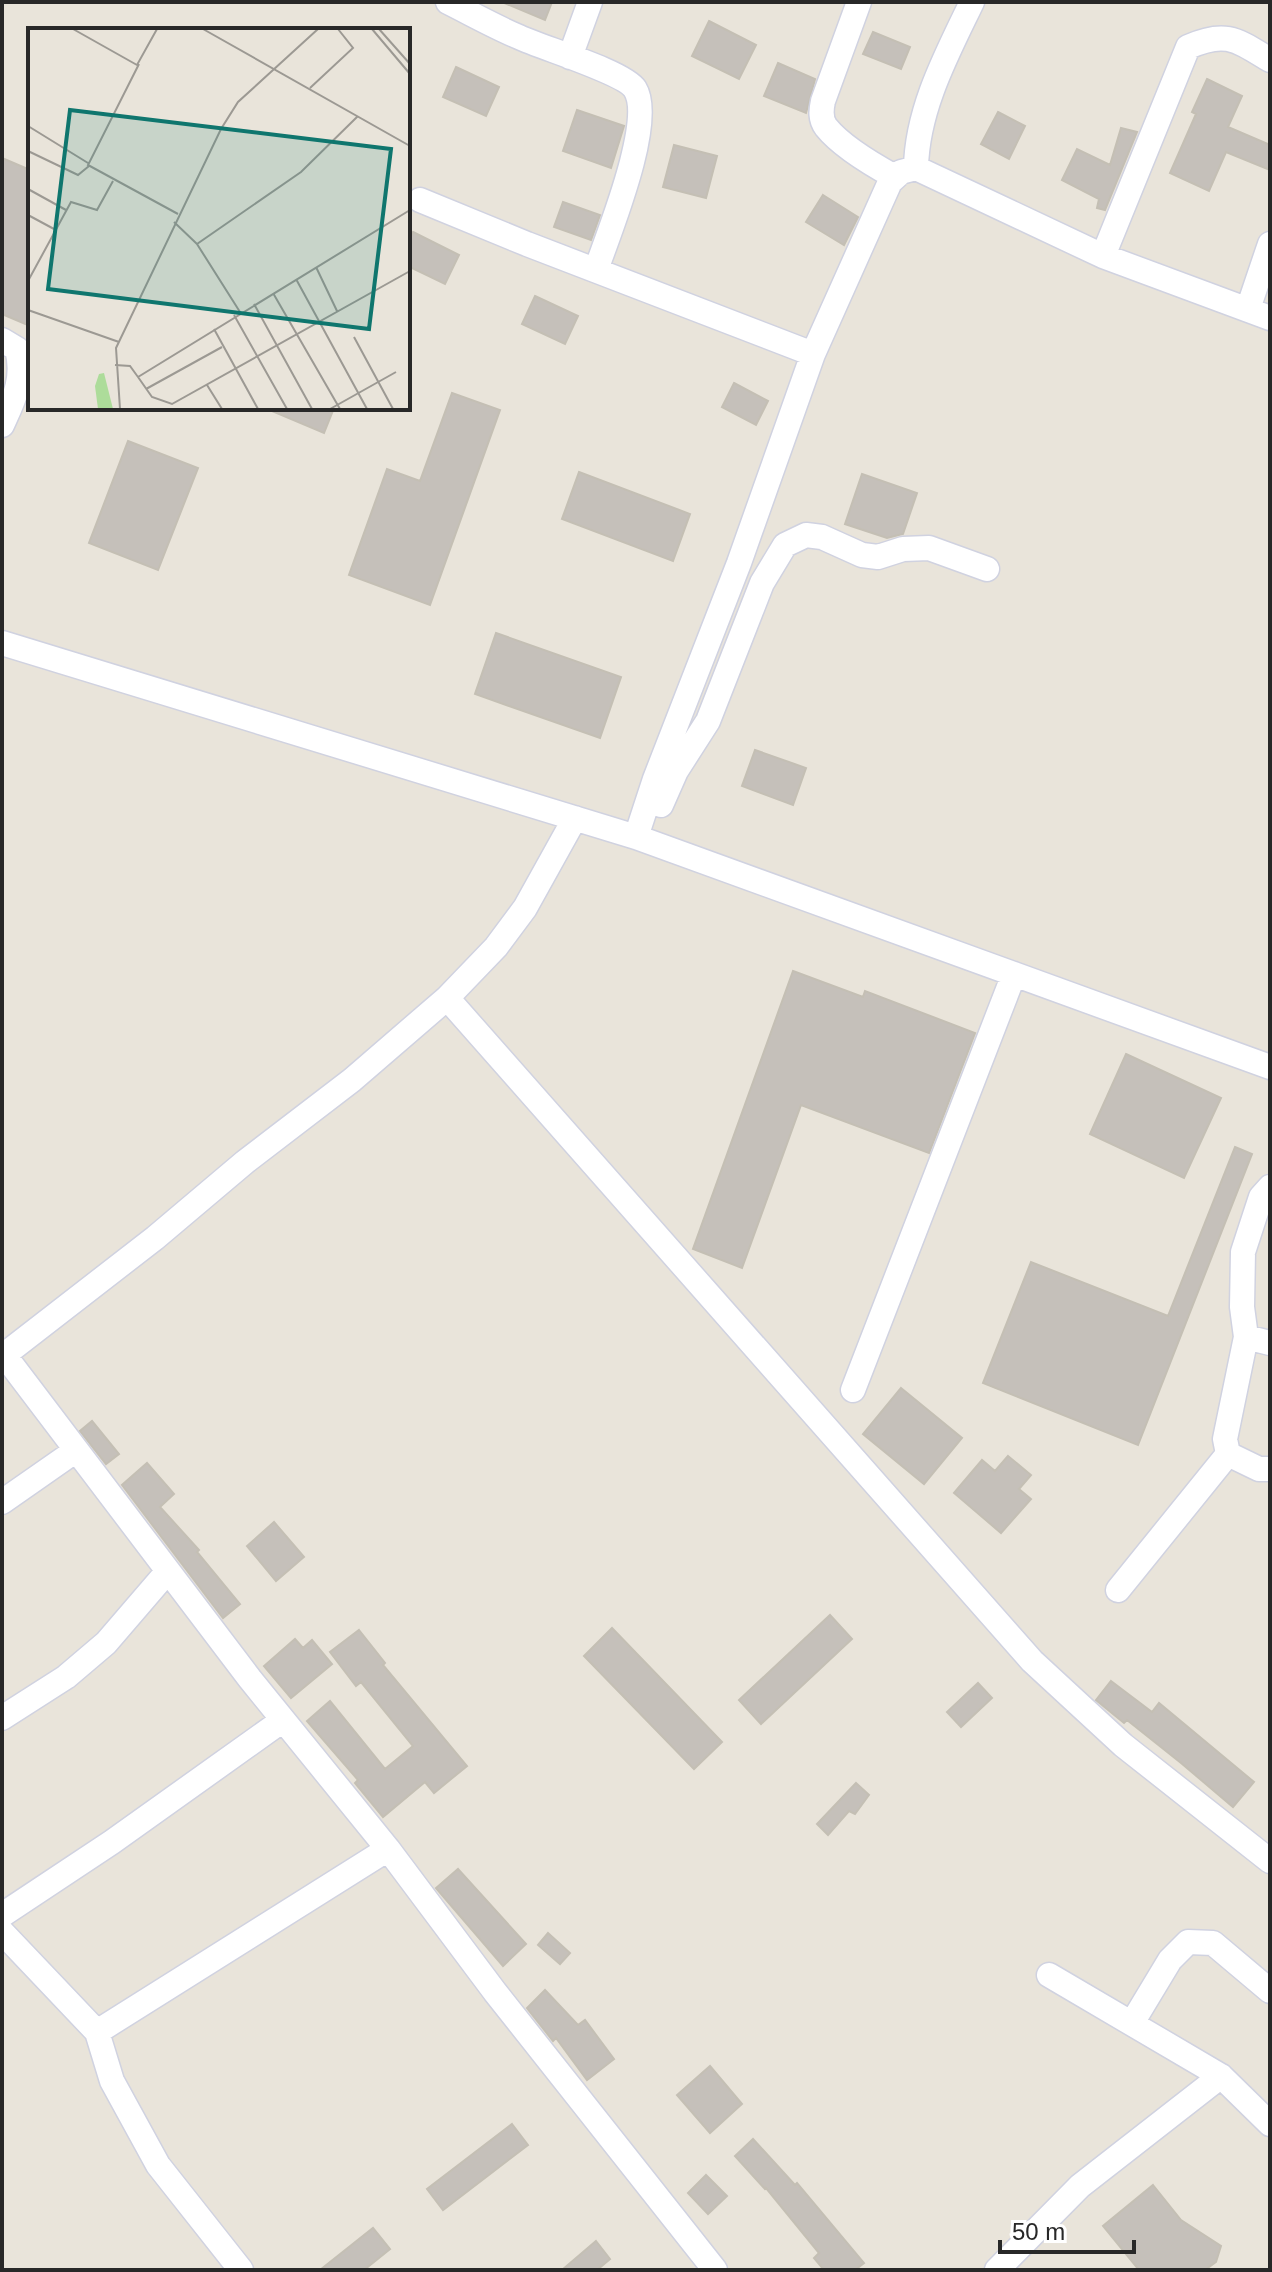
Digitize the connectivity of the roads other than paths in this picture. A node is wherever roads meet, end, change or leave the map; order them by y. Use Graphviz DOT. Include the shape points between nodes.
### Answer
graph roads {
  1 [pos="448,2"];
  2 [pos="590,2"];
  3 [pos="859,2"];
  4 [pos="972,2"];
  5 [pos="570,57"];
  6 [pos="1270,60"];
  7 [pos="906,172"];
  8 [pos="420,200"];
  9 [pos="1270,244"];
  10 [pos="1103,256"];
  11 [pos="596,270"];
  12 [pos="1259,314"];
  13 [pos="2,340"];
  14 [pos="813,354"];
  15 [pos="2,425"];
  16 [pos="987,569"];
  17 [pos="4,646"];
  18 [pos="575,818"];
  19 [pos="641,839"];
  20 [pos="1014,974"];
  21 [pos="447,998"];
  22 [pos="1270,1067"];
  23 [pos="1270,1187"];
  24 [pos="1246,1337"];
  25 [pos="1270,1343"];
  26 [pos="3,1354"];
  27 [pos="853,1390"];
  28 [pos="75,1451"];
  29 [pos="1228,1454"];
  30 [pos="1270,1469"];
  31 [pos="2,1502"];
  32 [pos="167,1572"];
  33 [pos="1118,1590"];
  34 [pos="2,1718"];
  35 [pos="283,1720"];
  36 [pos="388,1849"];
  37 [pos="1270,1861"];
  38 [pos="2,1915"];
  39 [pos="2,1932"];
  40 [pos="1049,1975"];
  41 [pos="1270,1991"];
  42 [pos="1132,2023"];
  43 [pos="97,2032"];
  44 [pos="1221,2076"];
  45 [pos="1270,2124"];
  46 [pos="241,2270"];
  47 [pos="715,2270"];
  48 [pos="997,2270"];
  1 -- 5 [label="street"];
  2 -- 5 [label="street"];
  3 -- 7 [label="street" via="821,115 825,126 869,164"];
  4 -- 7 [label="street" via="937,79"];
  5 -- 11 [label="street" via="631,84 641,110 629,175"];
  6 -- 10 [label="street" via="1232,38 1211,38 1188,47"];
  7 -- 10 [label="street"];
  7 -- 14 [label="street" via="890,182"];
  8 -- 11 [label="street"];
  9 -- 12 [label="street"];
  10 -- 12 [label="street"];
  11 -- 14 [label="street"];
  13 -- 15 [label="street" via="17,349 21,363 16,395"];
  14 -- 19 [label="street" via="655,779"];
  16 -- 19 [label="street" via="929,548 878,557 806,535 785,545 762,583 708,721"];
  17 -- 18 [label="street"];
  18 -- 19 [label="street"];
  18 -- 21 [label="street" via="525,908"];
  19 -- 20 [label="street"];
  20 -- 22 [label="street"];
  20 -- 27 [label="street"];
  21 -- 26 [label="street" via="155,1238"];
  21 -- 37 [label="street" via="1032,1661 1123,1745"];
  23 -- 24 [label="street" via="1261,1197 1243,1252"];
  24 -- 25 [label="street"];
  24 -- 29 [label="street" via="1225,1439"];
  26 -- 28 [label="street"];
  28 -- 31 [label="street"];
  28 -- 32 [label="street"];
  29 -- 30 [label="street"];
  29 -- 33 [label="street"];
  32 -- 34 [label="street" via="106,1643 66,1677"];
  32 -- 35 [label="street"];
  35 -- 36 [label="street"];
  35 -- 38 [label="street"];
  36 -- 43 [label="street"];
  36 -- 47 [label="street"];
  39 -- 43 [label="street"];
  40 -- 42 [label="street"];
  41 -- 42 [label="street" via="1213,1943 1188,1942 1170,1960"];
  42 -- 44 [label="street"];
  43 -- 46 [label="street" via="112,2081 158,2165"];
  44 -- 45 [label="street"];
  44 -- 48 [label="street" via="1080,2186"];
}
